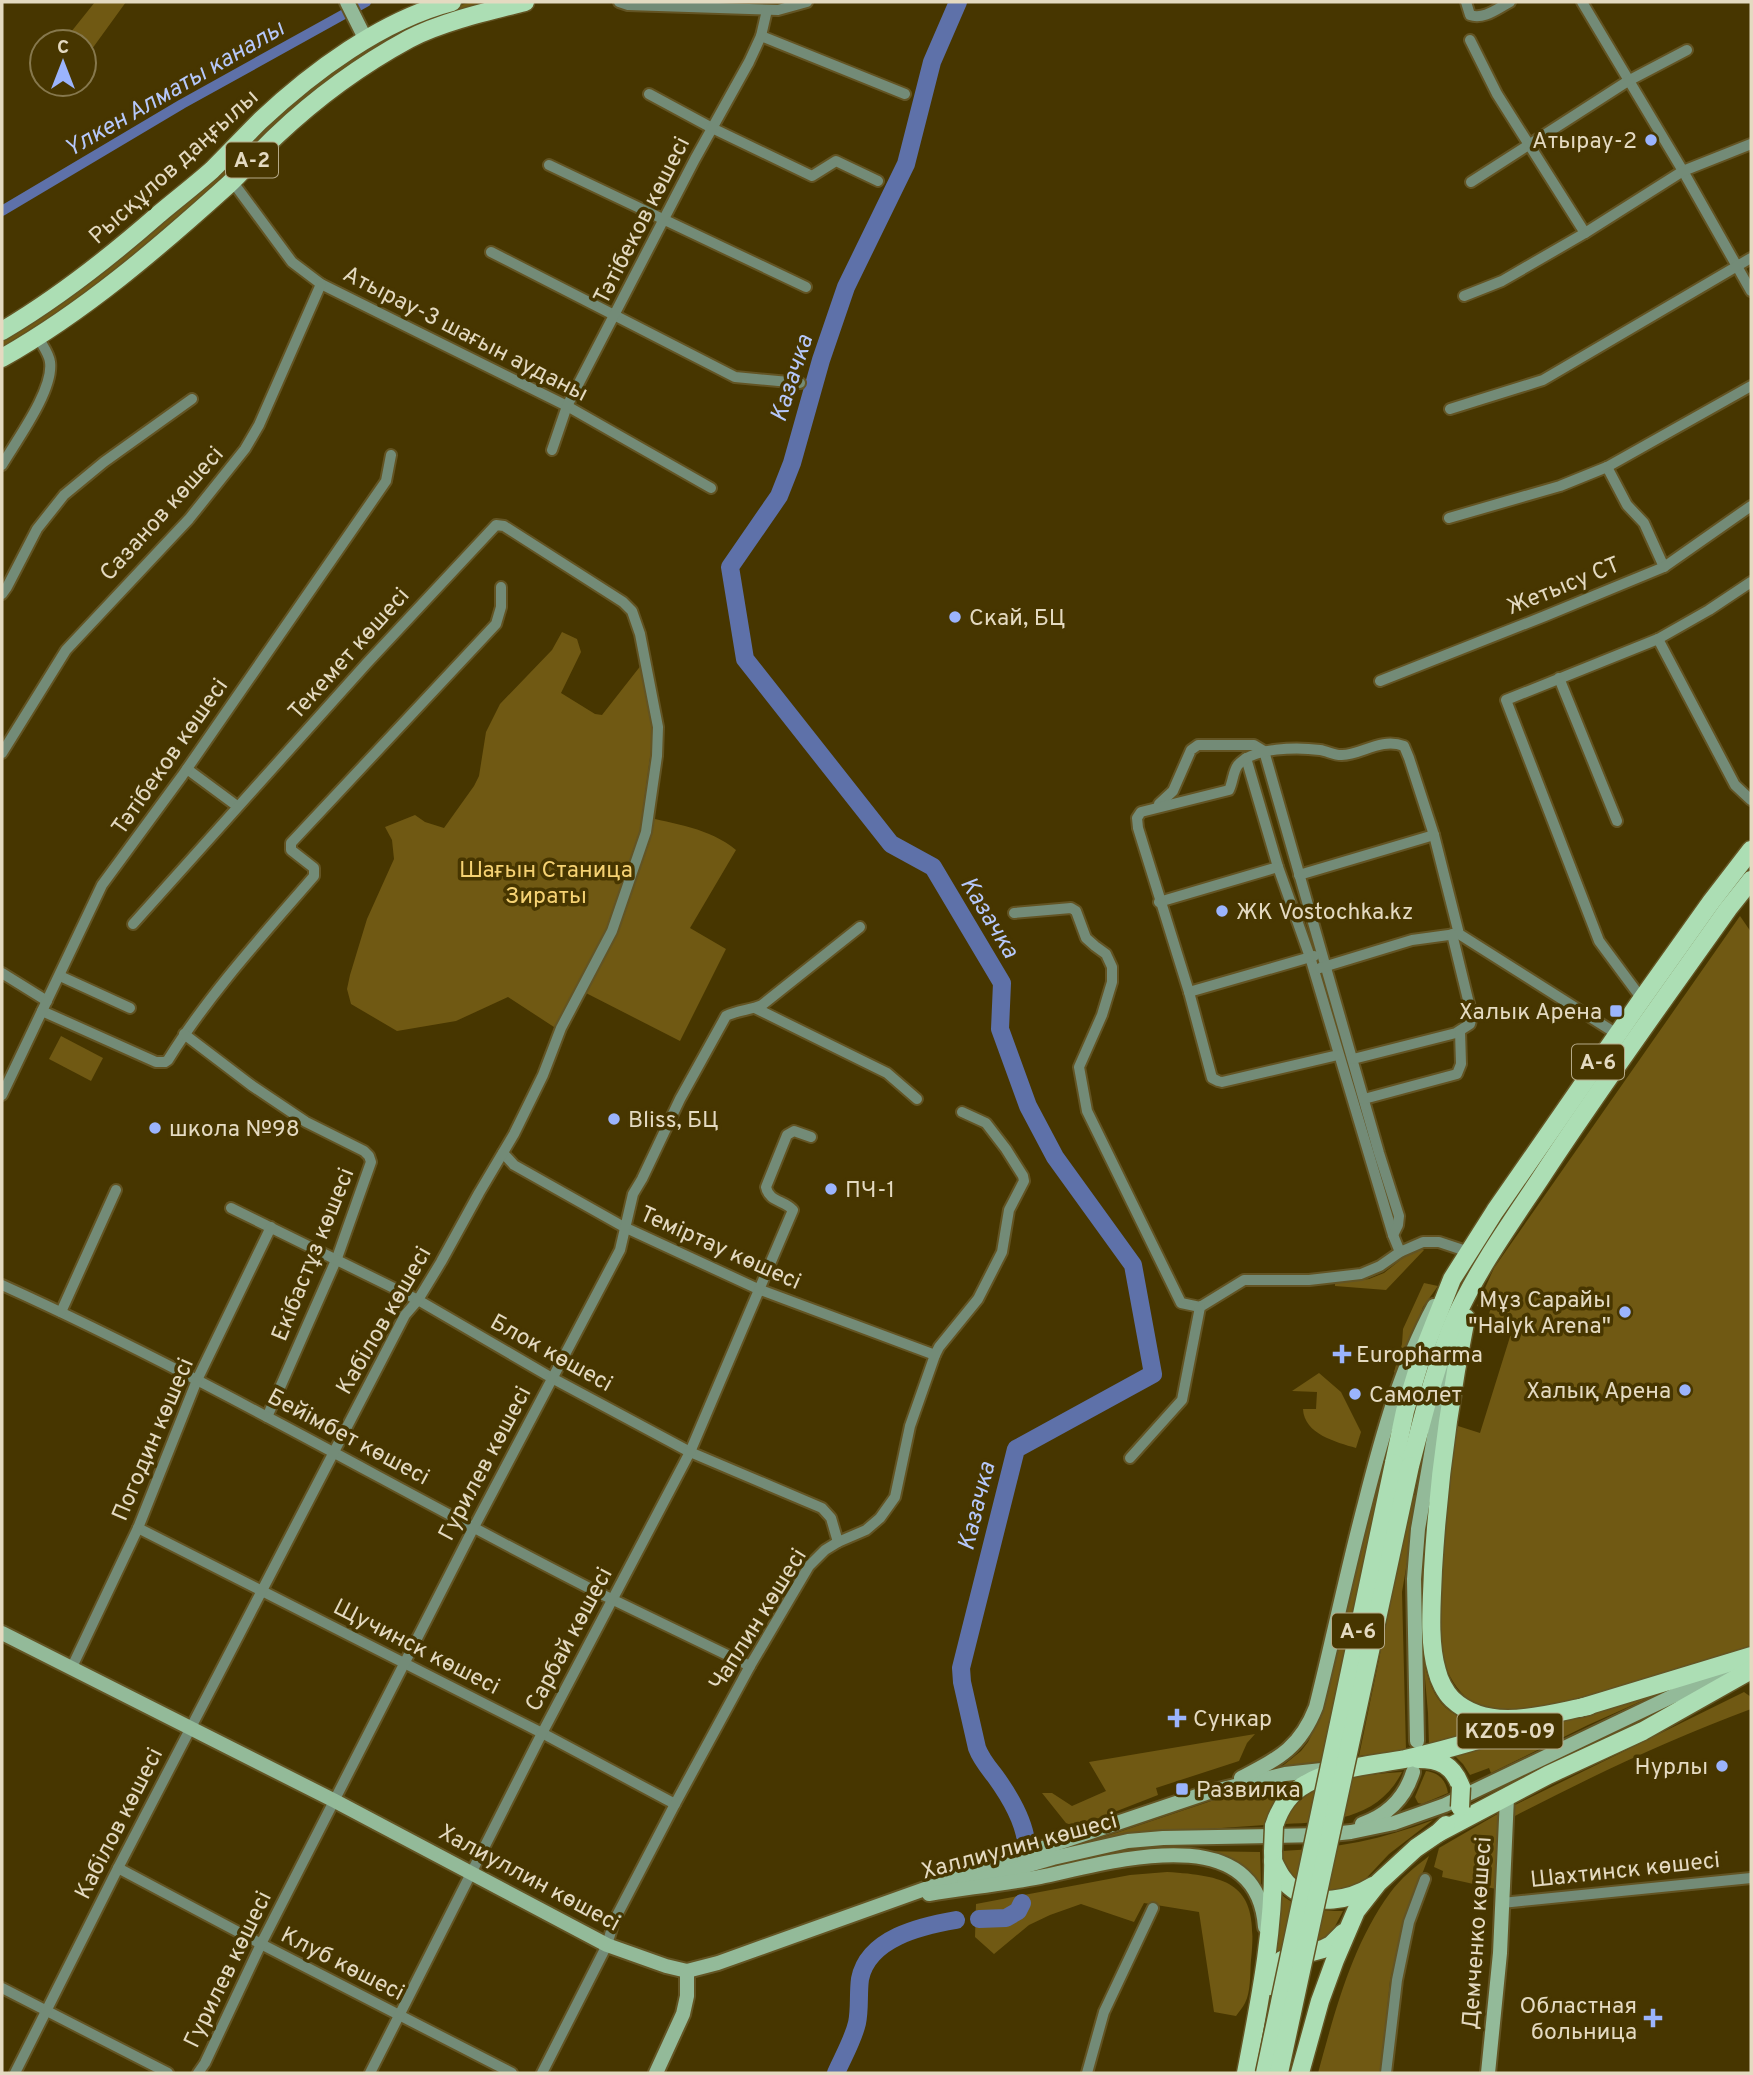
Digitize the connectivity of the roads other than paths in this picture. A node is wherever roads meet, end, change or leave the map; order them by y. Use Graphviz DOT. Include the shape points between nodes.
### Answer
graph roads {
  1 [pos="347,2"];
  2 [pos="452,2"];
  3 [pos="524,2"];
  4 [pos="619,2"];
  5 [pos="807,2"];
  6 [pos="1465,2"];
  7 [pos="1510,2"];
  8 [pos="1582,2"];
  9 [pos="766,10"];
  10 [pos="363,33"];
  11 [pos="761,36"];
  12 [pos="1470,40"];
  13 [pos="1687,50"];
  14 [pos="1628,81"];
  15 [pos="649,94"];
  16 [pos="905,94"];
  17 [pos="712,128"];
  18 [pos="1529,145"];
  19 [pos="1751,145"];
  20 [pos="549,164"];
  21 [pos="1683,171"];
  22 [pos="232,181"];
  23 [pos="878,181"];
  24 [pos="1471,181"];
  25 [pos="664,220"];
  26 [pos="1585,233"];
  27 [pos="491,252"];
  28 [pos="1751,258"];
  29 [pos="1738,267"];
  30 [pos="321,284"];
  31 [pos="806,287"];
  32 [pos="1751,291"];
  33 [pos="1464,296"];
  34 [pos="615,315"];
  35 [pos="2,331"];
  36 [pos="38,337"];
  37 [pos="2,358"];
  38 [pos="800,383"];
  39 [pos="1751,386"];
  40 [pos="192,399"];
  41 [pos="567,407"];
  42 [pos="1450,409"];
  43 [pos="552,450"];
  44 [pos="391,456"];
  45 [pos="2,465"];
  46 [pos="1607,467"];
  47 [pos="710,488"];
  48 [pos="1751,506"];
  49 [pos="1449,518"];
  50 [pos="1664,567"];
  51 [pos="1750,586"];
  52 [pos="502,587"];
  53 [pos="2,594"];
  54 [pos="623,602"];
  55 [pos="1658,639"];
  56 [pos="1559,678"];
  57 [pos="1380,681"];
  58 [pos="1264,751"];
  59 [pos="2,753"];
  60 [pos="1246,758"];
  61 [pos="187,769"];
  62 [pos="1751,800"];
  63 [pos="237,806"];
  64 [pos="1155,807"];
  65 [pos="1617,821"];
  66 [pos="1434,835"];
  67 [pos="1751,850"];
  68 [pos="1278,867"];
  69 [pos="1299,875"];
  70 [pos="1751,880"];
  71 [pos="1159,902"];
  72 [pos="1014,913"];
  73 [pos="133,924"];
  74 [pos="860,927"];
  75 [pos="1455,934"];
  76 [pos="1323,954"];
  77 [pos="1310,957"];
  78 [pos="1326,966"];
  79 [pos="1314,970"];
  80 [pos="2,973"];
  81 [pos="60,976"];
  82 [pos="1189,992"];
  83 [pos="1642,999"];
  84 [pos="45,1006"];
  85 [pos="130,1008"];
  86 [pos="755,1008"];
  87 [pos="1460,1031"];
  88 [pos="184,1034"];
  89 [pos="1617,1034"];
  90 [pos="1338,1055"];
  91 [pos="1353,1059"];
  92 [pos="2,1095"];
  93 [pos="917,1099"];
  94 [pos="1364,1099"];
  95 [pos="962,1112"];
  96 [pos="811,1137"];
  97 [pos="503,1153"];
  98 [pos="116,1190"];
  99 [pos="231,1208"];
  100 [pos="271,1227"];
  101 [pos="624,1227"];
  102 [pos="1393,1235"];
  103 [pos="1400,1252"];
  104 [pos="1469,1252"];
  105 [pos="337,1258"];
  106 [pos="1489,1258"];
  107 [pos="1452,1279"];
  108 [pos="2,1285"];
  109 [pos="758,1289"];
  110 [pos="418,1300"];
  111 [pos="1200,1307"];
  112 [pos="61,1312"];
  113 [pos="1466,1318"];
  114 [pos="935,1355"];
  115 [pos="552,1378"];
  116 [pos="197,1380"];
  117 [pos="267,1416"];
  118 [pos="333,1452"];
  119 [pos="690,1452"];
  120 [pos="1130,1458"];
  121 [pos="1402,1465"];
  122 [pos="474,1527"];
  123 [pos="138,1528"];
  124 [pos="838,1542"];
  125 [pos="262,1590"];
  126 [pos="612,1599"];
  127 [pos="2,1633"];
  128 [pos="1751,1656"];
  129 [pos="405,1664"];
  130 [pos="750,1666"];
  131 [pos="72,1667"];
  132 [pos="1749,1673"];
  133 [pos="1589,1706"];
  134 [pos="191,1727"];
  135 [pos="542,1733"];
  136 [pos="1423,1747"];
  137 [pos="1357,1766"];
  138 [pos="1407,1766"];
  139 [pos="1206,1793"];
  140 [pos="1507,1797"];
  141 [pos="1330,1799"];
  142 [pos="335,1801"];
  143 [pos="675,1804"];
  144 [pos="1281,1831"];
  145 [pos="1438,1833"];
  146 [pos="1273,1856"];
  147 [pos="118,1868"];
  148 [pos="472,1873"];
  149 [pos="1751,1878"];
  150 [pos="1425,1879"];
  151 [pos="1378,1883"];
  152 [pos="929,1894"];
  153 [pos="1502,1903"];
  154 [pos="1153,1908"];
  155 [pos="854,1914"];
  156 [pos="1349,1924"];
  157 [pos="261,1944"];
  158 [pos="607,1945"];
  159 [pos="1267,1949"];
  160 [pos="688,1971"];
  161 [pos="2,1988"];
  162 [pos="46,2010"];
  163 [pos="400,2016"];
  164 [pos="15,2073"];
  165 [pos="168,2073"];
  166 [pos="198,2073"];
  167 [pos="370,2073"];
  168 [pos="512,2073"];
  169 [pos="542,2073"];
  170 [pos="656,2073"];
  171 [pos="1087,2073"];
  172 [pos="1246,2073"];
  173 [pos="1254,2073"];
  174 [pos="1265,2073"];
  175 [pos="1279,2073"];
  176 [pos="1300,2073"];
  177 [pos="1386,2073"];
  178 [pos="1488,2073"];
  1 -- 10 [label="main road"];
  2 -- 10 [label="main road, Рысқұлов даңғылы / A-2"];
  3 -- 22 [label="main road, Рысқұлов даңғылы / A-2" via="411,38 338,84 277,135"];
  4 -- 9 [label="street"];
  5 -- 9 [label="street"];
  6 -- 7 [label="street" via="1475,17"];
  8 -- 14 [label="street"];
  9 -- 11 [label="street, Тәтібеков көшесі"];
  10 -- 35 [label="main road, Рысқұлов даңғылы / A-2" via="136,235"];
  11 -- 16 [label="street"];
  11 -- 17 [label="street, Тәтібеков көшесі"];
  12 -- 18 [label="street"];
  13 -- 14 [label="street"];
  14 -- 18 [label="street"];
  14 -- 21 [label="street"];
  15 -- 17 [label="street"];
  17 -- 23 [label="street" via="812,176 836,161"];
  17 -- 25 [label="street, Тәтібеков көшесі"];
  18 -- 24 [label="street"];
  18 -- 26 [label="street"];
  19 -- 21 [label="street"];
  20 -- 25 [label="street"];
  21 -- 26 [label="street"];
  21 -- 29 [label="street"];
  22 -- 30 [label="street, Атырау-3 шағын ауданы" via="292,262"];
  22 -- 36 [label="main road, Рысқұлов даңғылы / A-2" via="114,282"];
  25 -- 31 [label="street"];
  25 -- 34 [label="street, Тәтібеков көшесі"];
  26 -- 33 [label="street" via="1502,281"];
  27 -- 34 [label="street"];
  28 -- 29 [label="street"];
  29 -- 32 [label="street"];
  29 -- 42 [label="street" via="1543,380"];
  30 -- 41 [label="street, Атырау-3 шағын ауданы"];
  30 -- 59 [label="street, Сазанов көшесі" via="245,449 189,519 66,650"];
  34 -- 38 [label="street" via="735,377"];
  34 -- 41 [label="street, Тәтібеков көшесі"];
  36 -- 37 [label="main road, Рысқұлов даңғылы / A-2"];
  36 -- 45 [label="street" via="50,359 43,395"];
  39 -- 46 [label="street"];
  40 -- 53 [label="street" via="64,495 37,529"];
  41 -- 43 [label="street, Тәтібеков көшесі"];
  41 -- 47 [label="street, Атырау-3 шағын ауданы"];
  44 -- 61 [label="street, Тәтібеков көшесі" via="386,481"];
  46 -- 49 [label="street" via="1560,486"];
  46 -- 50 [label="street" via="1644,523"];
  48 -- 50 [label="street, Жетысу СТ"];
  50 -- 57 [label="street, Жетысу СТ"];
  51 -- 55 [label="street"];
  52 -- 88 [label="street" via="496,624 290,843 314,868 314,876"];
  54 -- 63 [label="street, Текемет көшесі" via="505,526 496,525"];
  54 -- 97 [label="street, Кабілов көшесі" via="632,611 640,634 658,727 646,832 612,931"];
  55 -- 56 [label="street"];
  55 -- 62 [label="street" via="1735,785"];
  56 -- 65 [label="street"];
  56 -- 83 [label="street" via="1506,700 1599,941"];
  58 -- 60 [label="street"];
  58 -- 64 [label="street" via="1254,745 1198,745 1191,750 1173,791"];
  58 -- 66 [label="street" via="1319,750 1343,756 1374,746 1404,746"];
  58 -- 69 [label="street"];
  60 -- 64 [label="street" via="1236,767 1228,790"];
  60 -- 68 [label="street"];
  61 -- 63 [label="street"];
  61 -- 81 [label="street, Тәтібеков көшесі" via="102,885"];
  63 -- 73 [label="street, Текемет көшесі"];
  64 -- 71 [label="street" via="1137,818"];
  66 -- 69 [label="street"];
  66 -- 75 [label="street"];
  67 -- 83 [label="main road, A-6"];
  68 -- 71 [label="street"];
  68 -- 77 [label="street"];
  69 -- 76 [label="street"];
  70 -- 106 [label="main road, A-6" via="1561,1146"];
  71 -- 82 [label="street"];
  72 -- 111 [label="street" via="1071,908 1086,937 1106,954 1112,982 1080,1067 1087,1111 1181,1303"];
  74 -- 86 [label="street, Гурилев көшесі"];
  75 -- 78 [label="street" via="1412,940"];
  75 -- 87 [label="street" via="1472,1016"];
  75 -- 89 [label="street"];
  76 -- 77 [label="street"];
  76 -- 78 [label="street"];
  77 -- 79 [label="street"];
  77 -- 82 [label="street"];
  78 -- 79 [label="street"];
  78 -- 91 [label="street"];
  79 -- 90 [label="street"];
  80 -- 84 [label="street"];
  81 -- 84 [label="street, Тәтібеков көшесі"];
  81 -- 85 [label="street"];
  82 -- 90 [label="street" via="1212,1078 1218,1082"];
  83 -- 89 [label="main road, A-6"];
  84 -- 88 [label="street" via="160,1063 168,1060"];
  84 -- 92 [label="street, Тәтібеков көшесі"];
  86 -- 93 [label="street" via="887,1073"];
  86 -- 101 [label="street, Гурилев көшесі" via="726,1016 633,1194"];
  87 -- 91 [label="street"];
  87 -- 94 [label="street" via="1457,1074"];
  88 -- 105 [label="street, Екібастұз көшесі" via="306,1122 369,1156 372,1162"];
  89 -- 104 [label="main road, A-6"];
  90 -- 102 [label="street"];
  91 -- 94 [label="street"];
  94 -- 102 [label="street" via="1399,1216"];
  95 -- 114 [label="street, Чаплин көшесі" via="986,1123 1024,1181 1009,1210 1002,1252 978,1299"];
  96 -- 109 [label="street, Сарбай көшесі" via="793,1131 787,1135 766,1187 768,1194 793,1210"];
  97 -- 101 [label="street, Теміртау көшесі" via="514,1166"];
  97 -- 110 [label="street, Кабілов көшесі"];
  98 -- 112 [label="street"];
  99 -- 100 [label="street, Блок көшесі"];
  100 -- 105 [label="street, Блок көшесі"];
  100 -- 116 [label="street, Погодин көшесі"];
  101 -- 109 [label="street, Теміртау көшесі"];
  101 -- 115 [label="street, Гурилев көшесі" via="620,1250"];
  102 -- 103 [label="street"];
  103 -- 104 [label="street" via="1423,1242"];
  103 -- 111 [label="street" via="1361,1274 1244,1280"];
  104 -- 107 [label="main road, A-6"];
  105 -- 110 [label="street, Блок көшесі"];
  105 -- 117 [label="street, Екібастұз көшесі"];
  106 -- 113 [label="main road"];
  106 -- 121 [label="main road, A-6" via="1455,1319"];
  107 -- 121 [label="main road, A-6" via="1405,1411"];
  107 -- 139 [label="main road" via="1419,1334 1392,1407 1308,1726 1297,1742 1269,1763"];
  108 -- 112 [label="street, Бейімбет көшесі"];
  109 -- 114 [label="street, Теміртау көшесі"];
  109 -- 119 [label="street, Сарбай көшесі"];
  110 -- 115 [label="street, Блок көшесі"];
  110 -- 118 [label="street, Кабілов көшесі" via="405,1315"];
  111 -- 120 [label="street" via="1182,1400"];
  112 -- 116 [label="street, Бейімбет көшесі"];
  113 -- 133 [label="main road" via="1447,1425 1435,1534 1432,1624 1437,1672 1451,1698 1490,1717 1528,1718"];
  113 -- 136 [label="main road" via="1444,1387 1418,1529 1414,1579"];
  114 -- 124 [label="street, Чаплин көшесі" via="910,1426 895,1497 866,1530"];
  115 -- 119 [label="street, Блок көшесі"];
  115 -- 122 [label="street, Гурилев көшесі"];
  116 -- 117 [label="street, Бейімбет көшесі"];
  116 -- 123 [label="street, Погодин көшесі"];
  117 -- 118 [label="street, Бейімбет көшесі"];
  118 -- 122 [label="street, Бейімбет көшесі"];
  118 -- 125 [label="street, Кабілов көшесі"];
  119 -- 124 [label="street, Блок көшесі" via="822,1508 831,1518"];
  119 -- 126 [label="street, Сарбай көшесі"];
  121 -- 141 [label="main road, A-6, bridge"];
  122 -- 126 [label="street, Бейімбет көшесі"];
  122 -- 129 [label="street, Гурилев көшесі"];
  123 -- 125 [label="street, Щучинск көшесі"];
  123 -- 131 [label="street, Погодин көшесі"];
  124 -- 130 [label="street, Чаплин көшесі" via="809,1566"];
  125 -- 129 [label="street, Щучинск көшесі"];
  125 -- 134 [label="street, Кабілов көшесі"];
  126 -- 130 [label="street, Бейімбет көшесі"];
  126 -- 135 [label="street, Сарбай көшесі"];
  127 -- 131 [label="main road, Халиуллин көшесі"];
  128 -- 133 [label="main road, Халлиулин көшесі / KZ05-09"];
  129 -- 135 [label="street, Щучинск көшесі"];
  129 -- 142 [label="street, Гурилев көшесі"];
  130 -- 143 [label="street, Чаплин көшесі"];
  131 -- 134 [label="main road, Халиуллин көшесі"];
  132 -- 140 [label="main road, Халлиулин көшесі / KZ05-09"];
  132 -- 144 [label="main road, Халлиулин көшесі" via="1674,1696 1445,1805 1394,1823 1331,1834"];
  133 -- 136 [label="main road, Халлиулин көшесі / KZ05-09" via="1505,1732"];
  134 -- 142 [label="main road, Халиуллин көшесі"];
  134 -- 147 [label="street, Кабілов көшесі"];
  135 -- 143 [label="street, Щучинск көшесі"];
  135 -- 148 [label="street, Сарбай көшесі"];
  136 -- 138 [label="main road, Халлиулин көшесі"];
  137 -- 138 [label="main road, Халлиулин көшесі"];
  137 -- 139 [label="main road, Халлиулин көшесі" via="1284,1774"];
  137 -- 144 [label="main road" via="1320,1777 1292,1793 1282,1807"];
  138 -- 144 [label="main road" via="1403,1795 1380,1816 1353,1826"];
  138 -- 145 [label="main road, bridge" via="1429,1759 1454,1771 1461,1787 1460,1807"];
  139 -- 155 [label="main road, Халлиулин көшесі"];
  140 -- 145 [label="main road, Халлиулин көшесі / KZ05-09"];
  140 -- 153 [label="main road, Демченко көшесі"];
  141 -- 174 [label="main road, bridge"];
  141 -- 175 [label="main road, bridge"];
  142 -- 148 [label="main road, Халиуллин көшесі"];
  142 -- 157 [label="street, Гурилев көшесі"];
  143 -- 158 [label="street, Чаплин көшесі" via="614,1921"];
  144 -- 146 [label="main road, bridge"];
  144 -- 152 [label="main road, Халлиулин көшесі" via="1128,1841"];
  145 -- 151 [label="main road"];
  146 -- 151 [label="main road" via="1286,1883 1312,1898 1356,1896"];
  146 -- 159 [label="main road"];
  147 -- 157 [label="street, Клуб көшесі"];
  147 -- 162 [label="street, Кабілов көшесі"];
  148 -- 158 [label="main road, Халиуллин көшесі"];
  148 -- 163 [label="street, Сарбай көшесі"];
  149 -- 153 [label="street, Шахтинск көшесі"];
  150 -- 177 [label="street" via="1409,1922 1396,1980"];
  151 -- 156 [label="main road"];
  152 -- 155 [label="main road, Халлиулин көшесі"];
  152 -- 159 [label="main road" via="1127,1858 1206,1857 1236,1868 1254,1887 1265,1918"];
  153 -- 178 [label="main road, Демченко көшесі"];
  154 -- 171 [label="street" via="1104,2012"];
  155 -- 160 [label="main road"];
  156 -- 173 [label="main road" via="1331,1945 1277,1964"];
  156 -- 176 [label="main road"];
  157 -- 163 [label="street, Клуб көшесі"];
  157 -- 166 [label="street, Гурилев көшесі"];
  158 -- 160 [label="main road, Халиуллин көшесі"];
  158 -- 169 [label="street, Чаплин көшесі"];
  159 -- 172 [label="main road"];
  160 -- 170 [label="main road" via="683,2014"];
  161 -- 162 [label="street"];
  162 -- 164 [label="street, Кабілов көшесі"];
  162 -- 165 [label="street"];
  163 -- 167 [label="street, Сарбай көшесі"];
  163 -- 168 [label="street, Клуб көшесі"];
}
